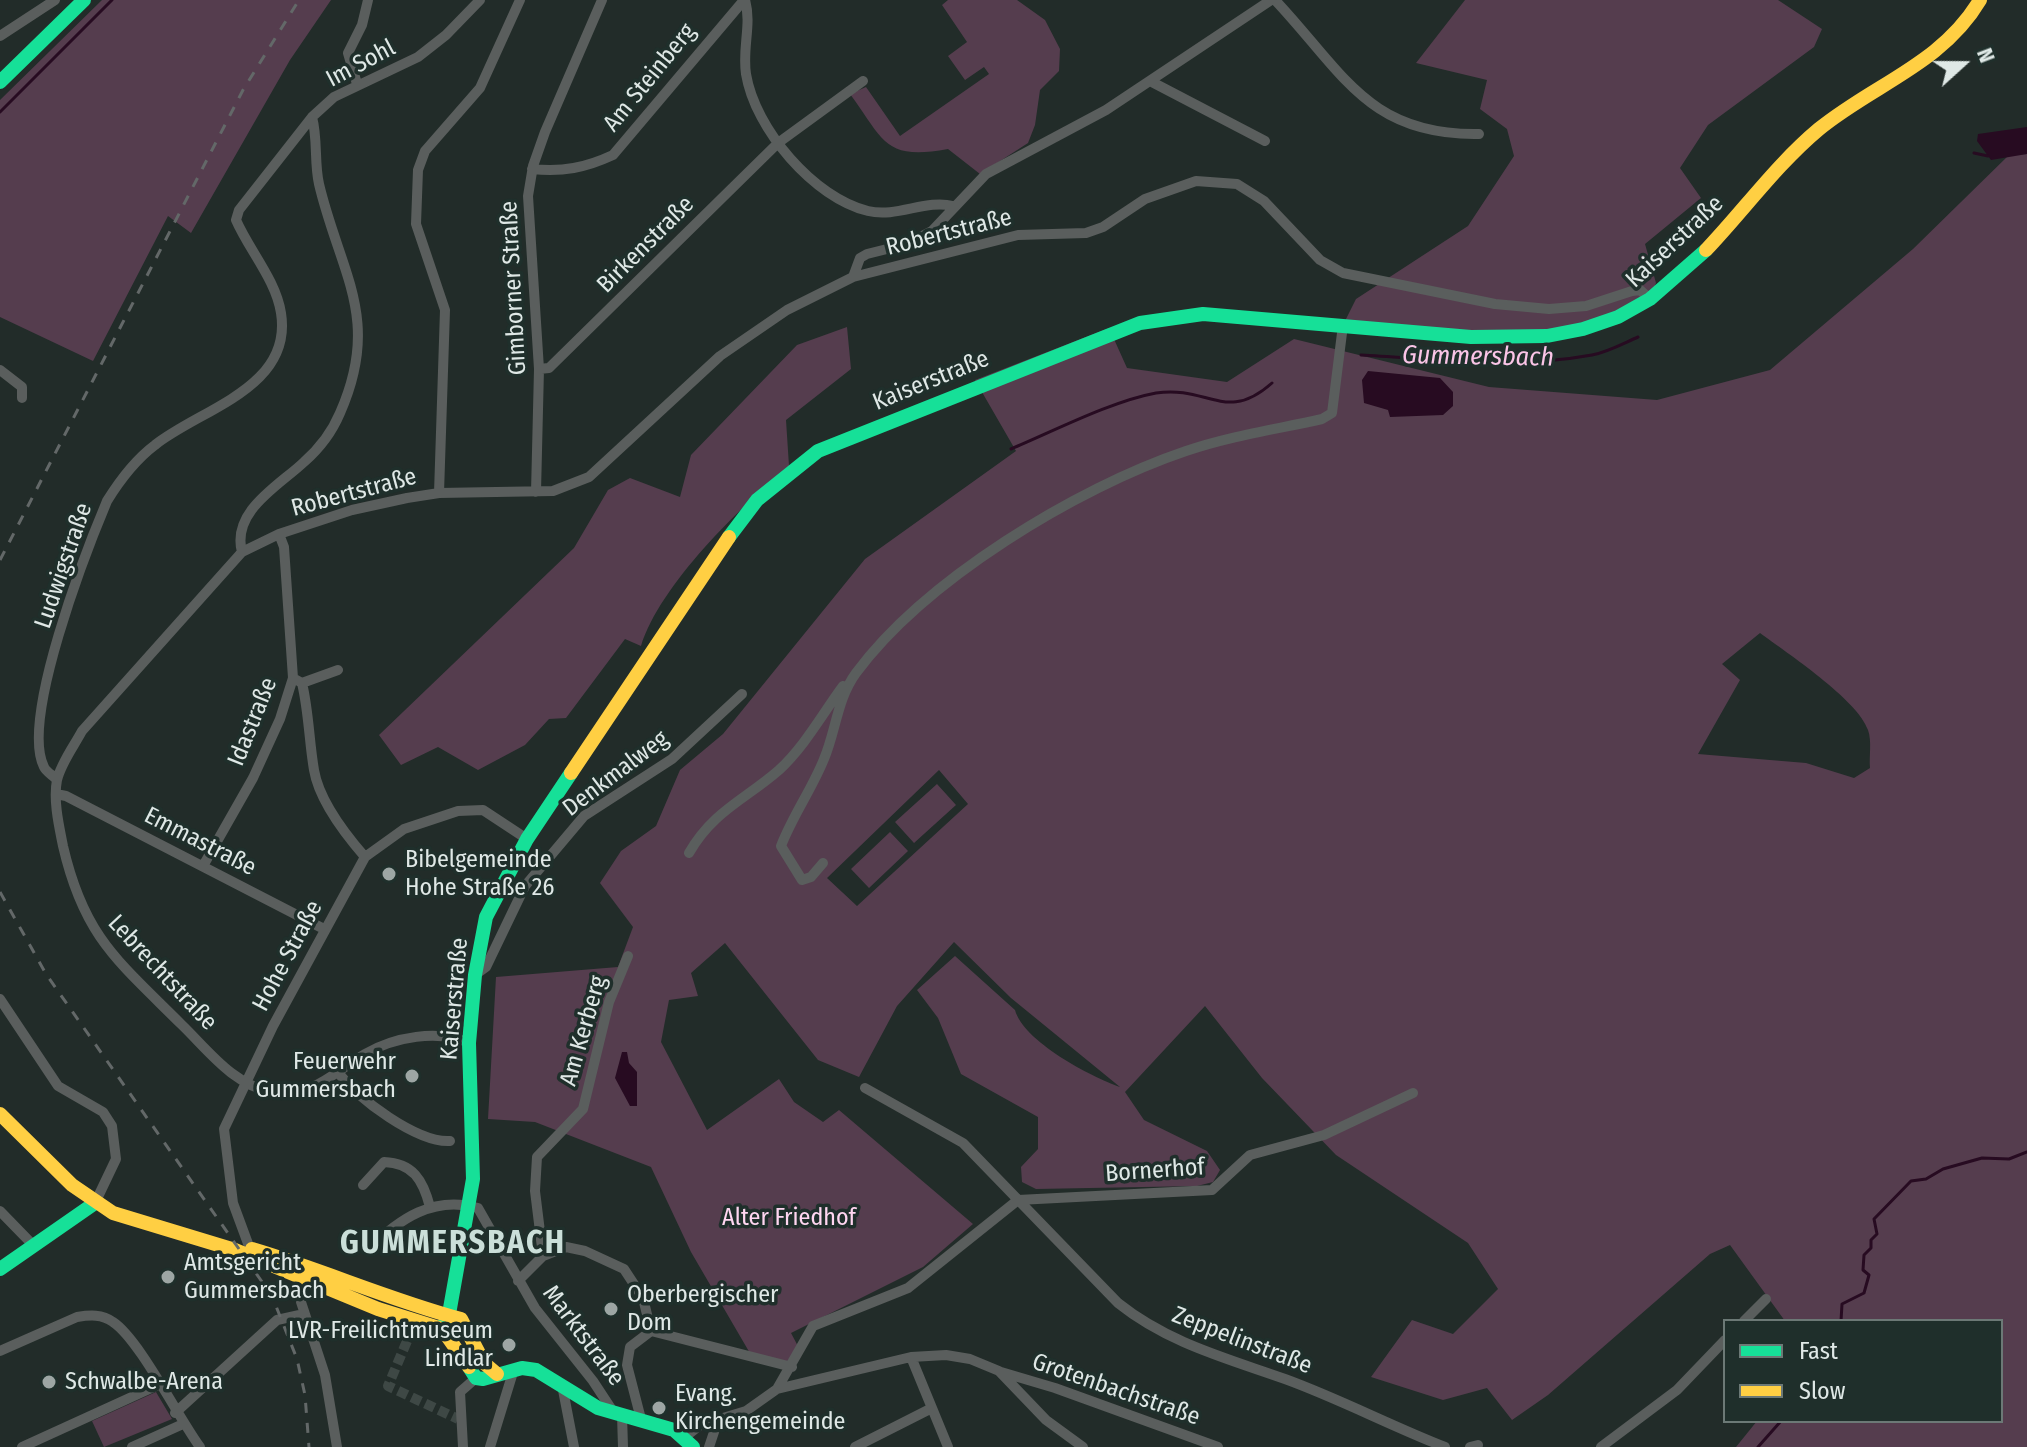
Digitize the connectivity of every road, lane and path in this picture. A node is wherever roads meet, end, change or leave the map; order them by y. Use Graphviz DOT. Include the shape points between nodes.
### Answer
graph roads {
  1 [pos="55,0"];
  2 [pos="84,0"];
  3 [pos="368,0"];
  4 [pos="480,0"];
  5 [pos="520,0"];
  6 [pos="602,0"];
  7 [pos="744,0"];
  8 [pos="1273,0"];
  9 [pos="1980,0"];
  10 [pos="0,36"];
  11 [pos="863,81"];
  12 [pos="1150,81"];
  13 [pos="0,82"];
  14 [pos="357,84"];
  15 [pos="312,117"];
  16 [pos="1479,134"];
  17 [pos="1265,141"];
  18 [pos="778,143"];
  19 [pos="532,169"];
  20 [pos="953,206"];
  21 [pos="239,210"];
  22 [pos="853,277"];
  23 [pos="1650,299"];
  24 [pos="1343,325"];
  25 [pos="539,369"];
  26 [pos="0,370"];
  27 [pos="22,398"];
  28 [pos="536,492"];
  29 [pos="439,493"];
  30 [pos="279,534"];
  31 [pos="242,552"];
  32 [pos="338,670"];
  33 [pos="854,675"];
  34 [pos="298,680"];
  35 [pos="742,694"];
  36 [pos="57,780"];
  37 [pos="56,794"];
  38 [pos="527,839"];
  39 [pos="689,853"];
  40 [pos="365,857"];
  41 [pos="823,863"];
  42 [pos="203,866"];
  43 [pos="324,929"];
  44 [pos="628,956"];
  45 [pos="475,975"];
  46 [pos="0,999"];
  47 [pos="469,1043"];
  48 [pos="338,1072"];
  49 [pos="244,1083"];
  50 [pos="865,1088"];
  51 [pos="1413,1093"];
  52 [pos="0,1114"];
  53 [pos="450,1141"];
  54 [pos="363,1185"];
  55 [pos="1018,1200"];
  56 [pos="95,1203"];
  57 [pos="469,1205"];
  58 [pos="430,1207"];
  59 [pos="0,1211"];
  60 [pos="34,1246"];
  61 [pos="242,1249"];
  62 [pos="369,1249"];
  63 [pos="543,1256"];
  64 [pos="0,1269"];
  65 [pos="306,1272"];
  66 [pos="518,1281"];
  67 [pos="1766,1299"];
  68 [pos="304,1314"];
  69 [pos="449,1314"];
  70 [pos="1746,1319"];
  71 [pos="442,1329"];
  72 [pos="651,1331"];
  73 [pos="1723,1342"];
  74 [pos="0,1351"];
  75 [pos="911,1357"];
  76 [pos="792,1367"];
  77 [pos="514,1369"];
  78 [pos="999,1371"];
  79 [pos="497,1374"];
  80 [pos="476,1378"];
  81 [pos="158,1385"];
  82 [pos="777,1389"];
  83 [pos="563,1390"];
  84 [pos="932,1408"];
  85 [pos="175,1413"];
  86 [pos="618,1414"];
  87 [pos="641,1419"];
  88 [pos="718,1420"];
  89 [pos="183,1424"];
  90 [pos="689,1442"];
  91 [pos="22,1447"];
  92 [pos="132,1447"];
  93 [pos="200,1447"];
  94 [pos="337,1447"];
  95 [pos="463,1447"];
  96 [pos="490,1447"];
  97 [pos="574,1447"];
  98 [pos="623,1447"];
  99 [pos="709,1447"];
  100 [pos="855,1447"];
  101 [pos="948,1447"];
  102 [pos="1083,1447"];
  103 [pos="1218,1447"];
  104 [pos="1445,1447"];
  105 [pos="1601,1447"];
  1 -- 10 [label="street"];
  2 -- 13 [label="street"];
  3 -- 14 [label="street" via="348,53"];
  4 -- 14 [label="street, Im Sohl" via="418,57"];
  5 -- 29 [label="street" via="480,88 425,151 418,170 416,224 445,310"];
  6 -- 19 [label="street, Gimborner Straße"];
  7 -- 18 [label="street" via="749,14 746,75"];
  7 -- 19 [label="street, Am Steinberg" via="613,155 586,168"];
  8 -- 12 [label="street"];
  8 -- 16 [label="street" via="1373,109 1446,135"];
  9 -- 23 [label="street, Kaiserstraße" via="1968,22 1940,49 1817,131"];
  11 -- 18 [label="street, Birkenstraße"];
  12 -- 17 [label="street"];
  12 -- 20 [label="street" via="986,174"];
  14 -- 15 [label="street, Im Sohl"];
  15 -- 21 [label="street, Im Sohl"];
  15 -- 31 [label="street" via="319,183 356,298 356,367 328,435 248,516 239,541"];
  18 -- 20 [label="street" via="820,188 844,204 872,212 939,203"];
  18 -- 25 [label="street, Birkenstraße" via="549,368"];
  19 -- 25 [label="street, Gimborner Straße" via="528,196"];
  20 -- 22 [label="street" via="919,239 860,258"];
  21 -- 36 [label="street, Ludwigstraße" via="236,220 281,313 275,357 250,387 154,445 107,501 43,691 39,736 44,768"];
  22 -- 23 [label="street, Robertstraße" via="1018,235 1086,233 1145,199 1196,181 1237,184 1264,201 1320,260 1343,273 1495,304 1549,309 1586,306 1640,290"];
  22 -- 28 [label="street, Robertstraße" via="787,310 720,356 589,477"];
  23 -- 24 [label="street, Kaiserstraße" via="1619,319 1541,336"];
  24 -- 33 [label="street" via="1332,413 1187,450 1050,514 916,609"];
  24 -- 38 [label="street, Kaiserstraße" via="1203,314 1140,323 818,451 757,500 735,528"];
  25 -- 28 [label="street, Gimborner Straße"];
  26 -- 27 [label="street" via="22,387"];
  28 -- 29 [label="street, Robertstraße"];
  29 -- 30 [label="street, Robertstraße" via="352,510"];
  30 -- 31 [label="street, Lebrechtstraße"];
  30 -- 34 [label="street, Idastraße"];
  31 -- 36 [label="street, Lebrechtstraße" via="82,731"];
  32 -- 34 [label="street"];
  33 -- 39 [label="street" via="779,770 702,831"];
  33 -- 41 [label="street" via="825,757 781,846 802,880"];
  34 -- 40 [label="street" via="311,727 314,772"];
  34 -- 42 [label="street, Idastraße" via="253,778"];
  35 -- 45 [label="street, Denkmalweg" via="672,759 584,816 525,886 486,967"];
  36 -- 37 [label="street, Lebrechtstraße"];
  37 -- 42 [label="street, Emmastraße"];
  37 -- 49 [label="street, Lebrechtstraße" via="73,890 96,934 144,989"];
  38 -- 40 [label="street, Hohe Straße" via="483,810 458,811 404,829"];
  38 -- 45 [label="street, Kaiserstraße" via="486,917"];
  40 -- 43 [label="street, Hohe Straße"];
  42 -- 43 [label="street, Emmastraße"];
  43 -- 49 [label="street, Hohe Straße"];
  44 -- 63 [label="street, Am Kerberg" via="609,1002 583,1109 537,1157 535,1191"];
  45 -- 47 [label="street, Kaiserstraße"];
  46 -- 56 [label="street" via="58,1086 103,1112 112,1126 116,1159"];
  47 -- 48 [label="street, Lebrechtstraße" via="454,1036 409,1039 367,1053"];
  47 -- 57 [label="street, Kaiserstraße"];
  48 -- 49 [label="street, Lebrechtstraße" via="320,1085 295,1092 276,1093"];
  48 -- 53 [label="street" via="403,1126"];
  49 -- 61 [label="street, Hohe Straße" via="224,1129"];
  50 -- 55 [label="street" via="963,1143"];
  51 -- 55 [label="street, Bornerhof" via="1324,1135 1250,1155 1212,1190"];
  52 -- 56 [label="street"];
  54 -- 58 [label="street" via="384,1162 401,1162 419,1177"];
  55 -- 76 [label="street" via="908,1288 813,1326"];
  55 -- 104 [label="street, Zeppelinstraße" via="1144,1324"];
  56 -- 60 [label="street"];
  56 -- 61 [label="street" via="136,1222"];
  57 -- 58 [label="street"];
  57 -- 66 [label="street, Marktstraße" via="486,1219"];
  57 -- 69 [label="street, Kaiserstraße"];
  58 -- 62 [label="street" via="408,1217"];
  59 -- 60 [label="street"];
  60 -- 64 [label="street"];
  61 -- 65 [label="street"];
  63 -- 66 [label="street"];
  63 -- 72 [label="street" via="566,1247 624,1269 643,1298"];
  65 -- 68 [label="street" via="301,1292"];
  65 -- 69 [label="street"];
  65 -- 71 [label="street" via="413,1323"];
  66 -- 86 [label="street, Marktstraße" via="547,1327"];
  67 -- 70 [label="street"];
  68 -- 85 [label="street" via="277,1320"];
  68 -- 94 [label="street" via="325,1375"];
  69 -- 71 [label="street, Kaiserstraße"];
  69 -- 79 [label="street" via="461,1319 484,1363"];
  71 -- 80 [label="street"];
  72 -- 76 [label="street"];
  72 -- 87 [label="street" via="630,1347 627,1365"];
  73 -- 105 [label="street" via="1677,1390"];
  74 -- 81 [label="street" via="77,1317 99,1316 124,1331"];
  75 -- 78 [label="street, Grotenbachstraße" via="946,1355"];
  75 -- 82 [label="street, Grotenbachstraße"];
  75 -- 84 [label="street"];
  76 -- 82 [label="street"];
  77 -- 79 [label="street"];
  77 -- 83 [label="street" via="536,1370"];
  77 -- 96 [label="street"];
  78 -- 102 [label="street" via="1046,1420"];
  78 -- 103 [label="street, Grotenbachstraße"];
  79 -- 80 [label="street"];
  80 -- 95 [label="street" via="460,1392"];
  81 -- 85 [label="street"];
  81 -- 91 [label="street"];
  82 -- 88 [label="street" via="746,1411"];
  83 -- 86 [label="street"];
  83 -- 97 [label="street"];
  84 -- 100 [label="street"];
  84 -- 101 [label="street"];
  85 -- 89 [label="street"];
  86 -- 87 [label="street"];
  86 -- 98 [label="street"];
  87 -- 90 [label="street" via="673,1429"];
  88 -- 90 [label="street" via="700,1425"];
  88 -- 99 [label="street"];
  89 -- 92 [label="street"];
  89 -- 93 [label="street"];
}
